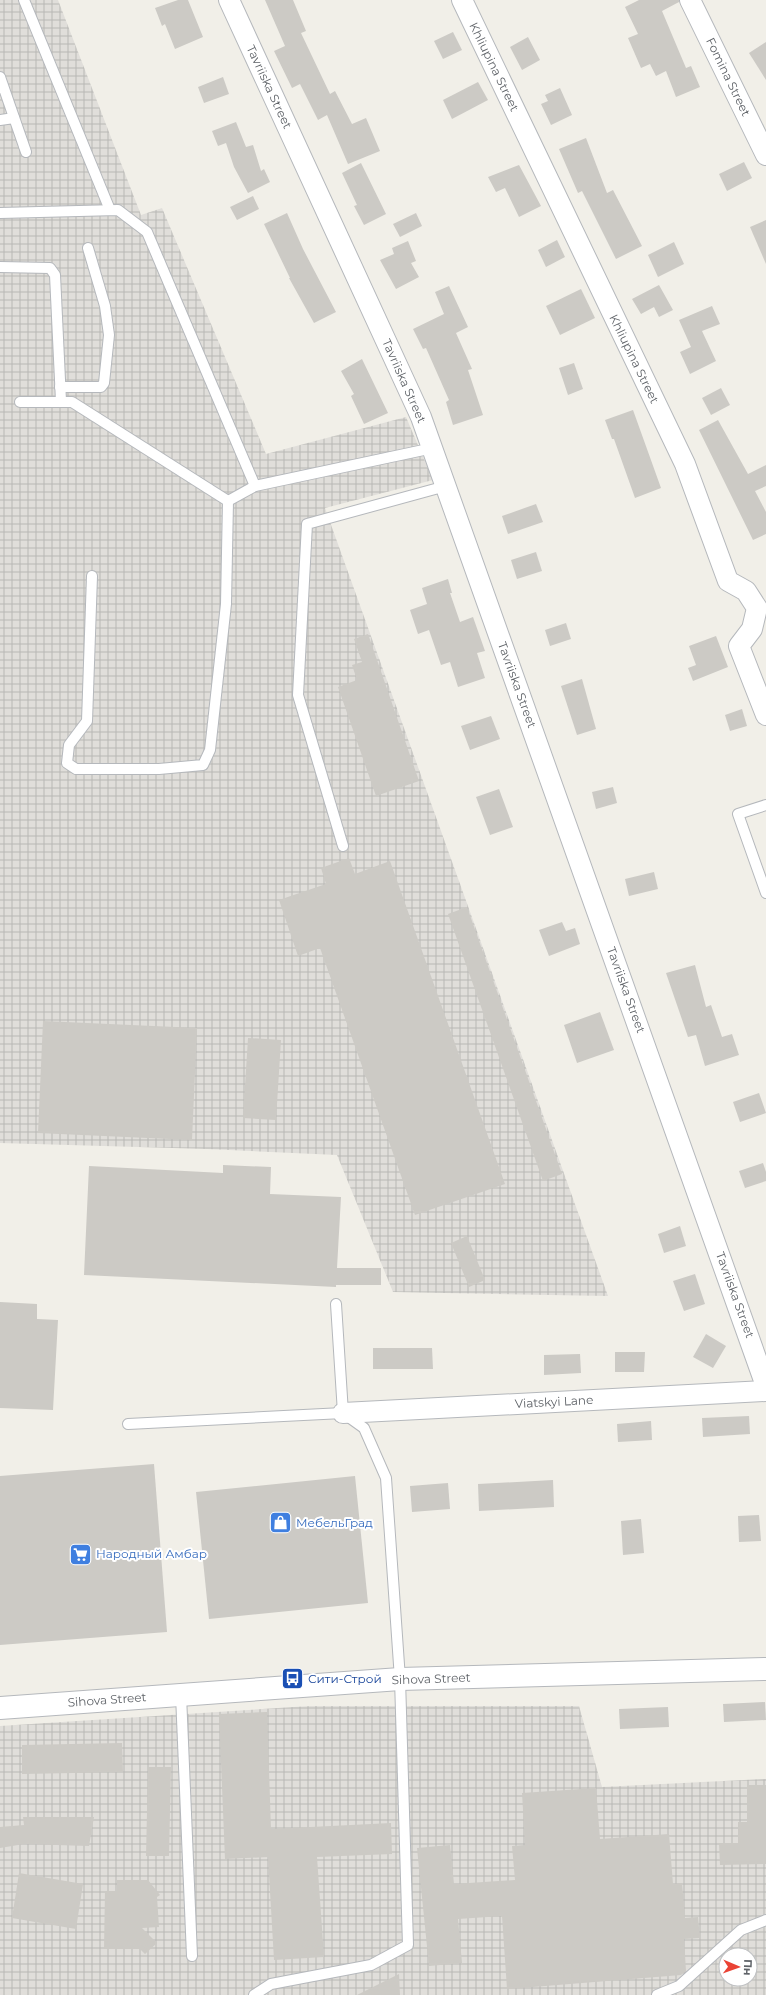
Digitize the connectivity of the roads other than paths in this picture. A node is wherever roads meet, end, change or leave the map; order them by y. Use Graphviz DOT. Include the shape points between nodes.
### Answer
graph roads {
  1 [pos="24,0"];
  2 [pos="229,0"];
  3 [pos="462,0"];
  4 [pos="690,0"];
  5 [pos="0,77"];
  6 [pos="14,118"];
  7 [pos="0,120"];
  8 [pos="26,152"];
  9 [pos="766,155"];
  10 [pos="110,210"];
  11 [pos="0,213"];
  12 [pos="88,248"];
  13 [pos="0,267"];
  14 [pos="60,387"];
  15 [pos="60,401"];
  16 [pos="20,402"];
  17 [pos="432,448"];
  18 [pos="255,486"];
  19 [pos="446,486"];
  20 [pos="228,501"];
  21 [pos="92,576"];
  22 [pos="761,608"];
  23 [pos="766,714"];
  24 [pos="766,805"];
  25 [pos="343,846"];
  26 [pos="766,893"];
  27 [pos="336,1304"];
  28 [pos="766,1386"];
  29 [pos="766,1391"];
  30 [pos="343,1413"];
  31 [pos="128,1424"];
  32 [pos="766,1669"];
  33 [pos="400,1680"];
  34 [pos="181,1695"];
  35 [pos="0,1708"];
  36 [pos="766,1920"];
  37 [pos="192,1956"];
  38 [pos="271,1984"];
  39 [pos="254,1995"];
  40 [pos="263,1995"];
  41 [pos="657,1995"];
  1 -- 10 [label="lane"];
  2 -- 17 [label="street, Tavriiska Street" via="421,417"];
  3 -- 22 [label="street, Khliupina Street" via="685,464 728,581 746,591"];
  4 -- 9 [label="street, Fomina Street"];
  5 -- 6 [label="lane"];
  6 -- 7 [label="lane"];
  6 -- 8 [label="lane"];
  10 -- 11 [label="lane"];
  10 -- 18 [label="lane" via="118,210 147,232"];
  12 -- 14 [label="lane" via="105,306 109,335 104,383 101,387"];
  13 -- 14 [label="lane" via="50,268 55,275"];
  14 -- 15 [label="lane"];
  15 -- 16 [label="lane"];
  15 -- 20 [label="lane" via="72,402"];
  17 -- 18 [label="lane"];
  17 -- 19 [label="street, Tavriiska Street"];
  18 -- 20 [label="lane"];
  19 -- 25 [label="lane" via="307,524 298,695"];
  19 -- 28 [label="street, Tavriiska Street"];
  20 -- 21 [label="lane" via="226,604 210,750 203,765 159,769 76,769 68,763 69,744 87,720"];
  22 -- 23 [label="street, Khliupina Street" via="752,629 739,646"];
  24 -- 26 [label="lane" via="738,814"];
  27 -- 30 [label="lane"];
  29 -- 30 [label="street, Viatskyi Lane"];
  30 -- 31 [label="lane"];
  30 -- 33 [label="lane" via="364,1428 386,1478"];
  32 -- 33 [label="street, Sihova Street"];
  33 -- 34 [label="street, Sihova Street"];
  33 -- 38 [label="lane" via="408,1945 371,1965"];
  34 -- 35 [label="street, Sihova Street"];
  34 -- 37 [label="lane"];
  36 -- 41 [label="lane" via="741,1930 679,1986"];
  38 -- 39 [label="lane"];
  38 -- 40 [label="lane"];
}
